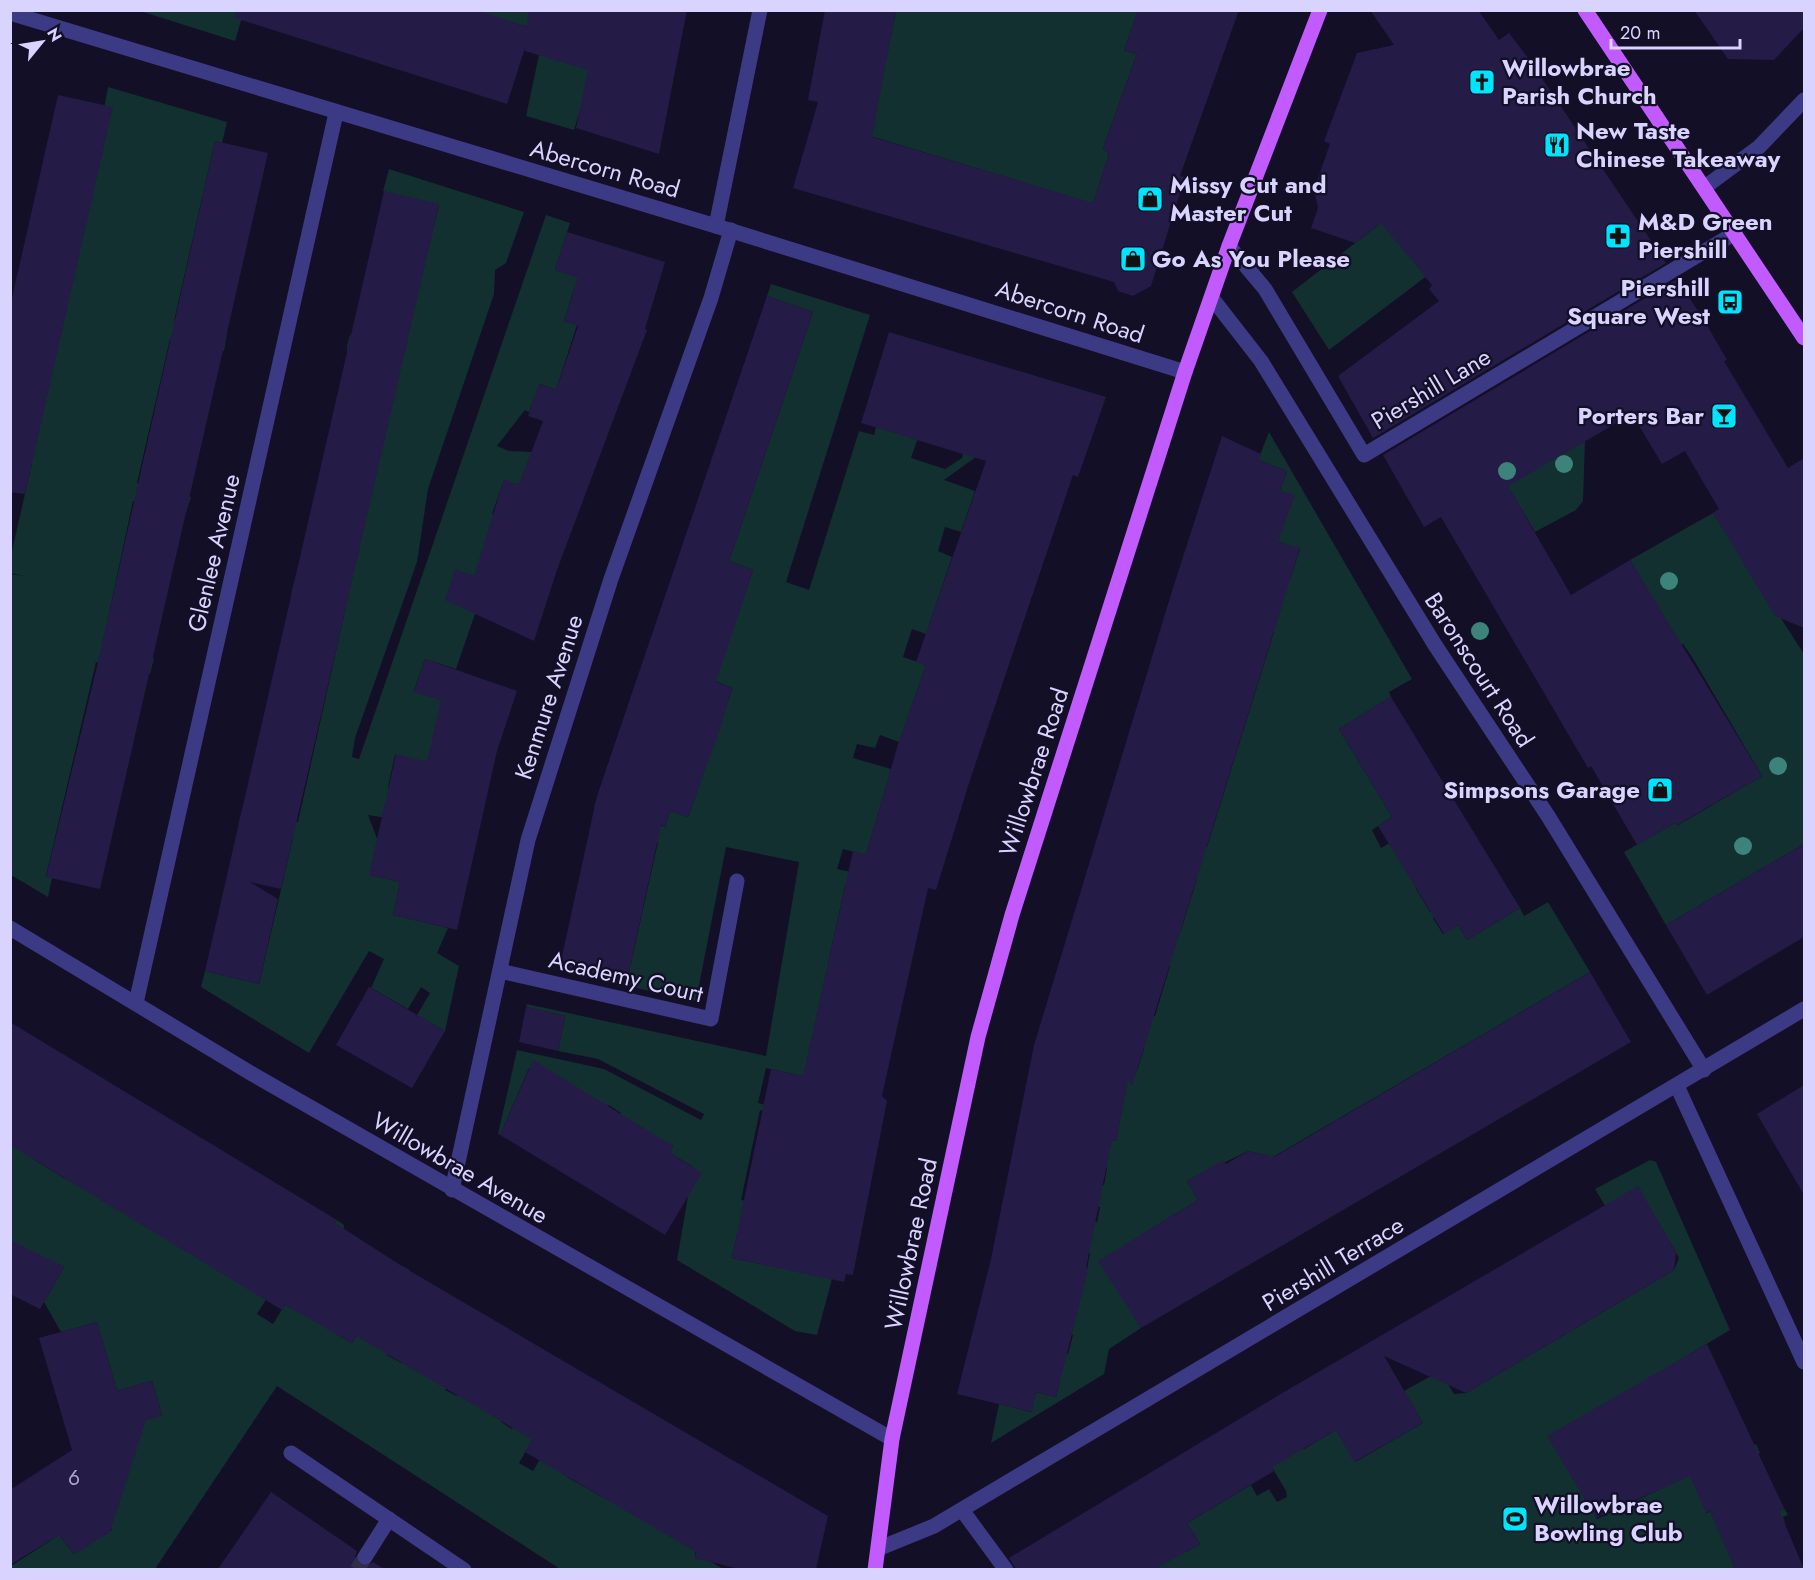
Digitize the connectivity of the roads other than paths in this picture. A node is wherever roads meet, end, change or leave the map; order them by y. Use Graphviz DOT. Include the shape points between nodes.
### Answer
graph roads {
  1 [pos="760,10"];
  2 [pos="1320,10"];
  3 [pos="1585,10"];
  4 [pos="17,15"];
  5 [pos="1804,100"];
  6 [pos="336,113"];
  7 [pos="1705,187"];
  8 [pos="716,226"];
  9 [pos="731,231"];
  10 [pos="1735,233"];
  11 [pos="1229,246"];
  12 [pos="1212,298"];
  13 [pos="1804,338"];
  14 [pos="1185,372"];
  15 [pos="738,881"];
  16 [pos="10,928"];
  17 [pos="500,971"];
  18 [pos="136,1003"];
  19 [pos="1804,1008"];
  20 [pos="1704,1070"];
  21 [pos="1677,1086"];
  22 [pos="452,1190"];
  23 [pos="1804,1362"];
  24 [pos="892,1439"];
  25 [pos="291,1453"];
  26 [pos="962,1510"];
  27 [pos="389,1519"];
  28 [pos="879,1548"];
  29 [pos="365,1557"];
  30 [pos="464,1569"];
  31 [pos="875,1569"];
  32 [pos="1006,1569"];
  1 -- 8 [label="street"];
  2 -- 11 [label="main road, Willowbrae Road"];
  3 -- 7 [label="main road"];
  4 -- 6 [label="street, Abercorn Road"];
  5 -- 7 [label="street" via="1759,147"];
  6 -- 8 [label="street, Abercorn Road"];
  6 -- 18 [label="street, Glenlee Avenue"];
  7 -- 10 [label="main road"];
  8 -- 9 [label="street, Abercorn Road"];
  9 -- 14 [label="street, Abercorn Road"];
  9 -- 17 [label="street, Kenmure Avenue" via="611,579 528,840"];
  10 -- 11 [label="street, Piershill Lane" via="1364,455 1271,298"];
  10 -- 13 [label="main road"];
  11 -- 12 [label="main road, Willowbrae Road"];
  12 -- 14 [label="main road, Willowbrae Road"];
  12 -- 20 [label="street, Baronscourt Road" via="1261,361"];
  14 -- 24 [label="main road, Willowbrae Road" via="1012,915 978,1037"];
  15 -- 17 [label="street, Academy Court" via="711,1019"];
  16 -- 18 [label="street, Willowbrae Avenue"];
  17 -- 22 [label="street, Kenmure Avenue"];
  18 -- 22 [label="street, Willowbrae Avenue"];
  19 -- 20 [label="street, Piershill Terrace"];
  20 -- 21 [label="street, Piershill Terrace"];
  21 -- 23 [label="street"];
  21 -- 26 [label="street, Piershill Terrace"];
  22 -- 24 [label="street, Willowbrae Avenue"];
  24 -- 28 [label="main road, Willowbrae Road"];
  25 -- 27 [label="street"];
  26 -- 28 [label="street, Piershill Terrace" via="934,1527"];
  26 -- 32 [label="street"];
  27 -- 29 [label="street"];
  27 -- 30 [label="street"];
  28 -- 31 [label="main road, Willowbrae Road"];
}
